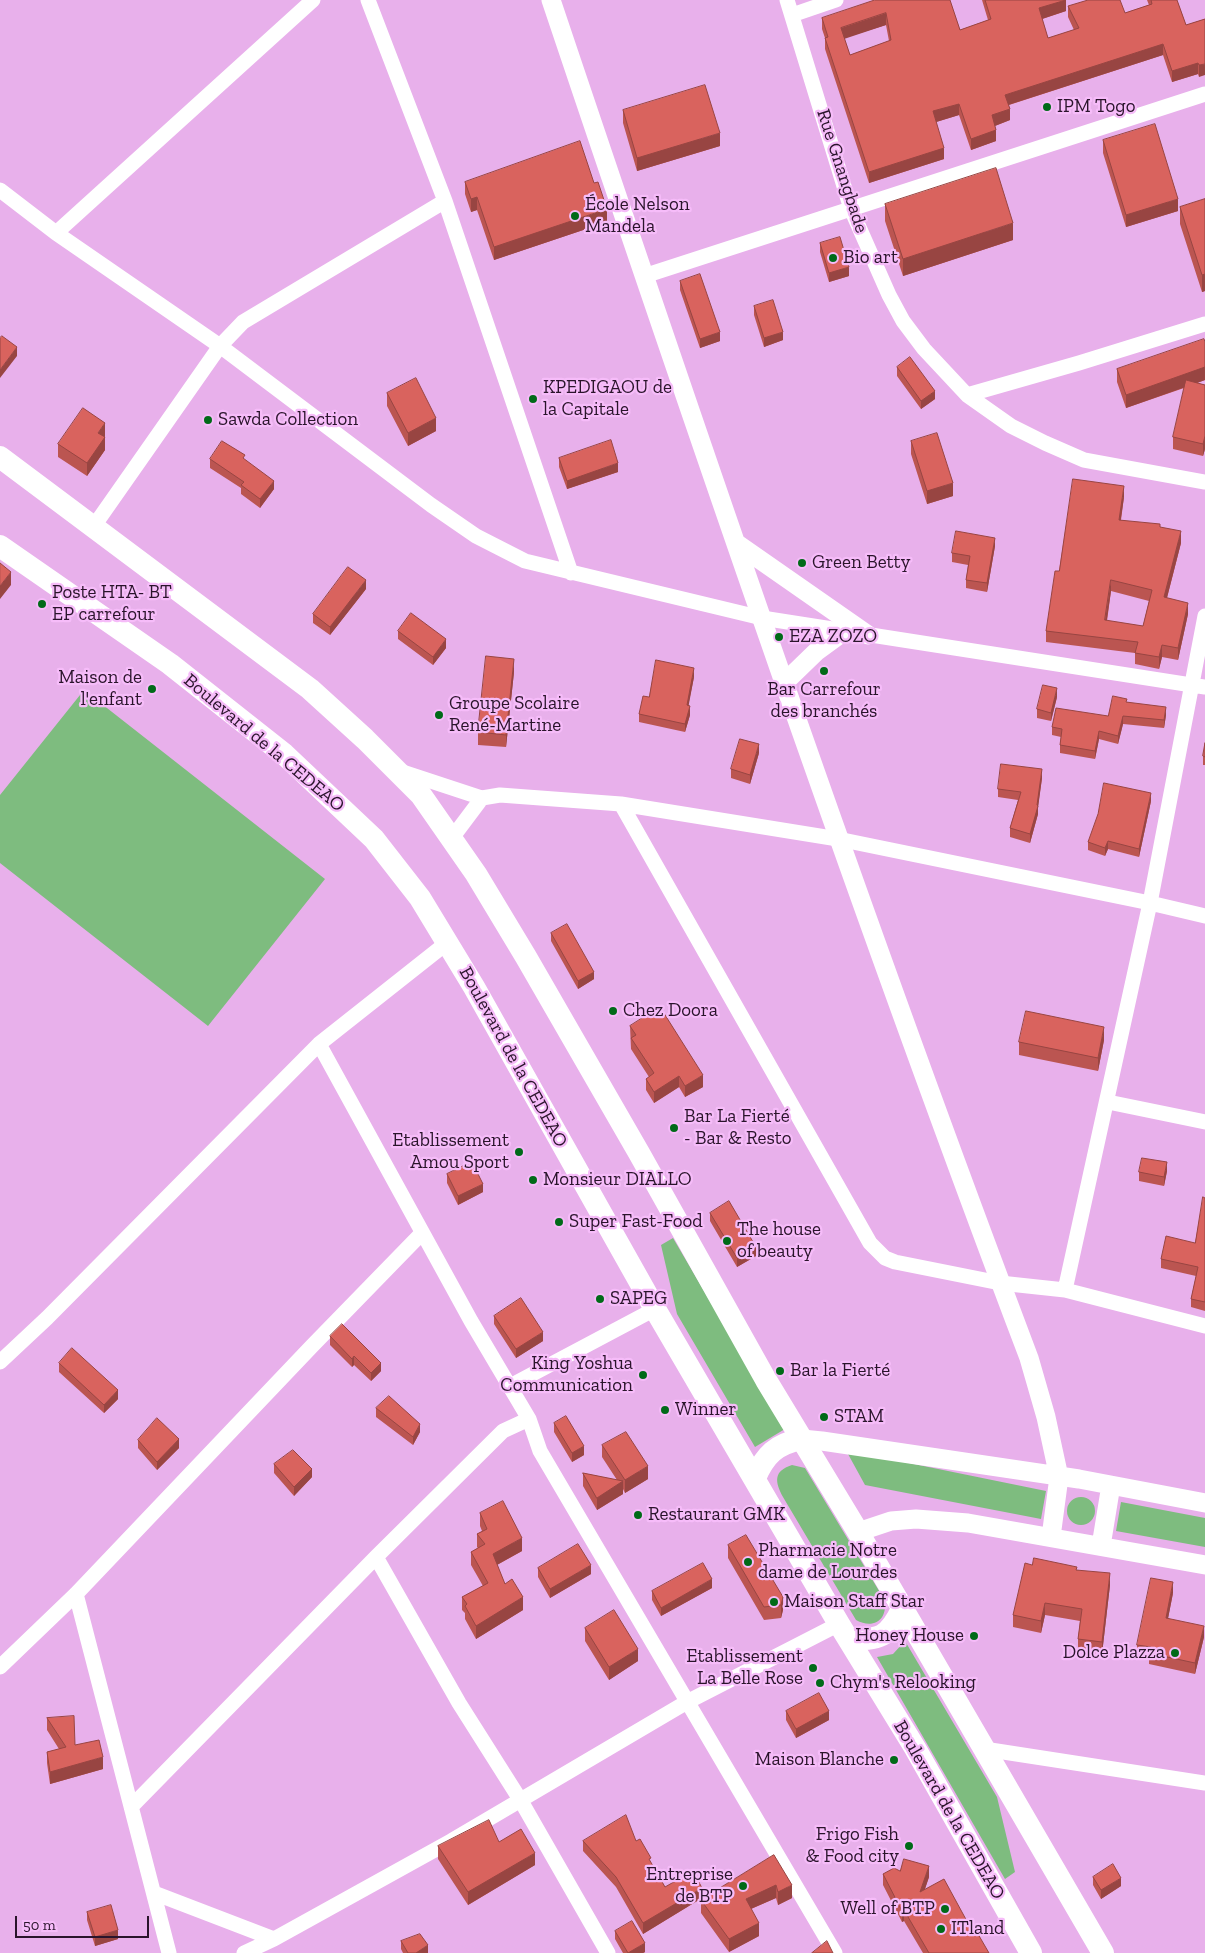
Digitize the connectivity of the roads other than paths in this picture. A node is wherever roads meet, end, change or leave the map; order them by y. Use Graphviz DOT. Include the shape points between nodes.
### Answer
graph roads {
  1 [pos="313,0"];
  2 [pos="368,0"];
  3 [pos="551,0"];
  4 [pos="787,0"];
  5 [pos="836,0"];
  6 [pos="792,15"];
  7 [pos="1205,94"];
  8 [pos="0,190"];
  9 [pos="445,201"];
  10 [pos="851,209"];
  11 [pos="56,233"];
  12 [pos="644,276"];
  13 [pos="1205,324"];
  14 [pos="220,346"];
  15 [pos="967,395"];
  16 [pos="0,458"];
  17 [pos="1205,482"];
  18 [pos="94,526"];
  19 [pos="736,543"];
  20 [pos="0,546"];
  21 [pos="571,574"];
  22 [pos="1205,616"];
  23 [pos="762,618"];
  24 [pos="843,632"];
  25 [pos="868,635"];
  26 [pos="784,682"];
  27 [pos="1199,685"];
  28 [pos="398,771"];
  29 [pos="482,798"];
  30 [pos="621,804"];
  31 [pos="452,838"];
  32 [pos="838,839"];
  33 [pos="1150,903"];
  34 [pos="1205,916"];
  35 [pos="448,942"];
  36 [pos="319,1044"];
  37 [pos="1108,1102"];
  38 [pos="1205,1122"];
  39 [pos="422,1232"];
  40 [pos="1000,1283"];
  41 [pos="1065,1290"];
  42 [pos="654,1309"];
  43 [pos="1205,1326"];
  44 [pos="0,1362"];
  45 [pos="510,1386"];
  46 [pos="529,1419"];
  47 [pos="802,1439"];
  48 [pos="1059,1477"];
  49 [pos="755,1478"];
  50 [pos="1111,1485"];
  51 [pos="1205,1503"];
  52 [pos="858,1532"];
  53 [pos="1051,1537"];
  54 [pos="1101,1546"];
  55 [pos="376,1557"];
  56 [pos="1205,1565"];
  57 [pos="76,1594"];
  58 [pos="902,1609"];
  59 [pos="844,1631"];
  60 [pos="0,1667"];
  61 [pos="687,1702"];
  62 [pos="984,1749"];
  63 [pos="1205,1783"];
  64 [pos="521,1801"];
  65 [pos="131,1807"];
  66 [pos="154,1893"];
  67 [pos="274,1939"];
  68 [pos="169,1953"];
  69 [pos="244,1953"];
  70 [pos="608,1953"];
  71 [pos="835,1953"];
  72 [pos="1031,1953"];
  73 [pos="1103,1953"];
  1 -- 11 [label="street"];
  2 -- 9 [label="street"];
  3 -- 12 [label="street"];
  4 -- 6 [label="street, Rue Gnangbade"];
  5 -- 6 [label="street"];
  6 -- 10 [label="street, Rue Gnangbade"];
  7 -- 10 [label="street"];
  8 -- 11 [label="street"];
  9 -- 14 [label="street" via="242,322"];
  9 -- 21 [label="street"];
  10 -- 12 [label="street"];
  10 -- 15 [label="street, Rue Gnangbade" via="903,321"];
  11 -- 14 [label="street"];
  12 -- 19 [label="street"];
  13 -- 15 [label="street"];
  14 -- 18 [label="street"];
  14 -- 21 [label="street" via="476,536 525,561"];
  15 -- 17 [label="street, Rue Gnangbade" via="1011,426 1084,460"];
  16 -- 18 [label="main road"];
  18 -- 28 [label="main road" via="310,689"];
  19 -- 23 [label="street"];
  19 -- 25 [label="street"];
  20 -- 35 [label="main road, Boulevard de la CEDEAO" via="170,664 284,754 374,839 420,898"];
  21 -- 23 [label="street"];
  22 -- 27 [label="street"];
  23 -- 24 [label="street"];
  23 -- 26 [label="street"];
  24 -- 25 [label="street"];
  24 -- 26 [label="street"];
  25 -- 27 [label="street"];
  26 -- 32 [label="street"];
  27 -- 33 [label="street"];
  28 -- 29 [label="street"];
  28 -- 31 [label="main road" via="421,795"];
  29 -- 30 [label="street" via="500,794"];
  29 -- 31 [label="street"];
  30 -- 32 [label="street"];
  30 -- 40 [label="street" via="870,1243 885,1258 895,1262"];
  31 -- 47 [label="main road" via="526,957"];
  32 -- 33 [label="street"];
  32 -- 40 [label="street"];
  33 -- 34 [label="street"];
  33 -- 37 [label="street"];
  35 -- 36 [label="street"];
  35 -- 42 [label="main road, Boulevard de la CEDEAO"];
  36 -- 39 [label="street"];
  36 -- 44 [label="street"];
  37 -- 38 [label="street"];
  37 -- 41 [label="street"];
  39 -- 45 [label="street"];
  39 -- 57 [label="street"];
  40 -- 41 [label="street"];
  40 -- 48 [label="street" via="1031,1366"];
  41 -- 43 [label="street"];
  42 -- 45 [label="street"];
  42 -- 49 [label="main road, Boulevard de la CEDEAO"];
  45 -- 46 [label="street"];
  46 -- 55 [label="street" via="503,1431"];
  46 -- 61 [label="street" via="540,1451"];
  47 -- 48 [label="street"];
  47 -- 49 [label="main road" via="788,1442 772,1452 761,1463"];
  47 -- 52 [label="main road"];
  48 -- 50 [label="street"];
  48 -- 53 [label="street"];
  49 -- 59 [label="main road, Boulevard de la CEDEAO"];
  50 -- 51 [label="street"];
  50 -- 54 [label="street"];
  52 -- 53 [label="street" via="891,1521 916,1520 968,1523"];
  52 -- 58 [label="main road"];
  53 -- 54 [label="street"];
  54 -- 56 [label="street"];
  55 -- 64 [label="street" via="458,1703"];
  55 -- 65 [label="street"];
  57 -- 60 [label="street"];
  57 -- 65 [label="street"];
  58 -- 59 [label="main road" via="894,1626 882,1635 868,1640"];
  58 -- 62 [label="main road"];
  59 -- 61 [label="street"];
  59 -- 72 [label="main road, Boulevard de la CEDEAO" via="915,1748"];
  61 -- 64 [label="street"];
  61 -- 71 [label="street"];
  62 -- 63 [label="street"];
  62 -- 73 [label="main road"];
  64 -- 67 [label="street"];
  64 -- 70 [label="street"];
  65 -- 66 [label="street"];
  66 -- 67 [label="street"];
  66 -- 68 [label="street"];
  67 -- 69 [label="street"];
}
